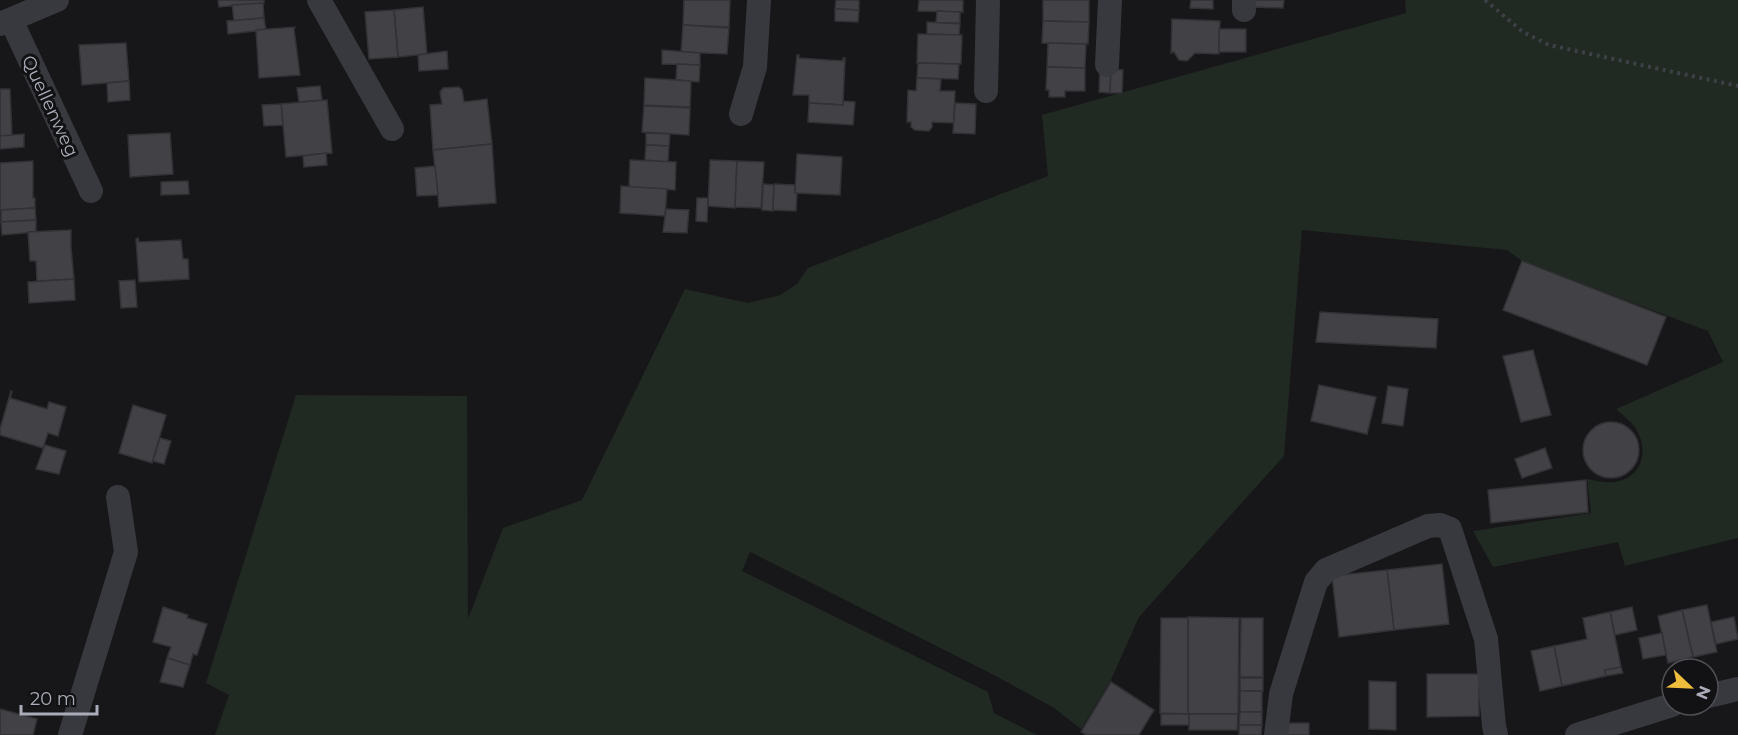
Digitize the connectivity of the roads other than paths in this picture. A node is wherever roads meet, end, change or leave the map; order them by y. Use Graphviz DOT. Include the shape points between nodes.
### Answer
graph roads {
  1 [pos="57,0"];
  2 [pos="319,0"];
  3 [pos="759,0"];
  4 [pos="988,0"];
  5 [pos="1110,0"];
  6 [pos="5,22"];
  7 [pos="1107,65"];
  8 [pos="986,91"];
  9 [pos="741,114"];
  10 [pos="392,129"];
  11 [pos="91,191"];
  12 [pos="118,497"];
  13 [pos="1738,689"];
  14 [pos="1720,693"];
  15 [pos="1660,709"];
  16 [pos="70,735"];
  17 [pos="1276,735"];
  18 [pos="1496,735"];
  19 [pos="1577,735"];
  1 -- 6 [label="street, Quellenweg"];
  2 -- 10 [label="street"];
  3 -- 9 [label="street" via="755,67"];
  4 -- 8 [label="street"];
  5 -- 7 [label="street"];
  6 -- 11 [label="street, Quellenweg"];
  12 -- 16 [label="street" via="126,552"];
  13 -- 14 [label="street"];
  15 -- 19 [label="street"];
  17 -- 18 [label="street" via="1281,694 1316,582 1326,570 1353,557 1428,526 1440,525 1450,529 1486,639"];
}
